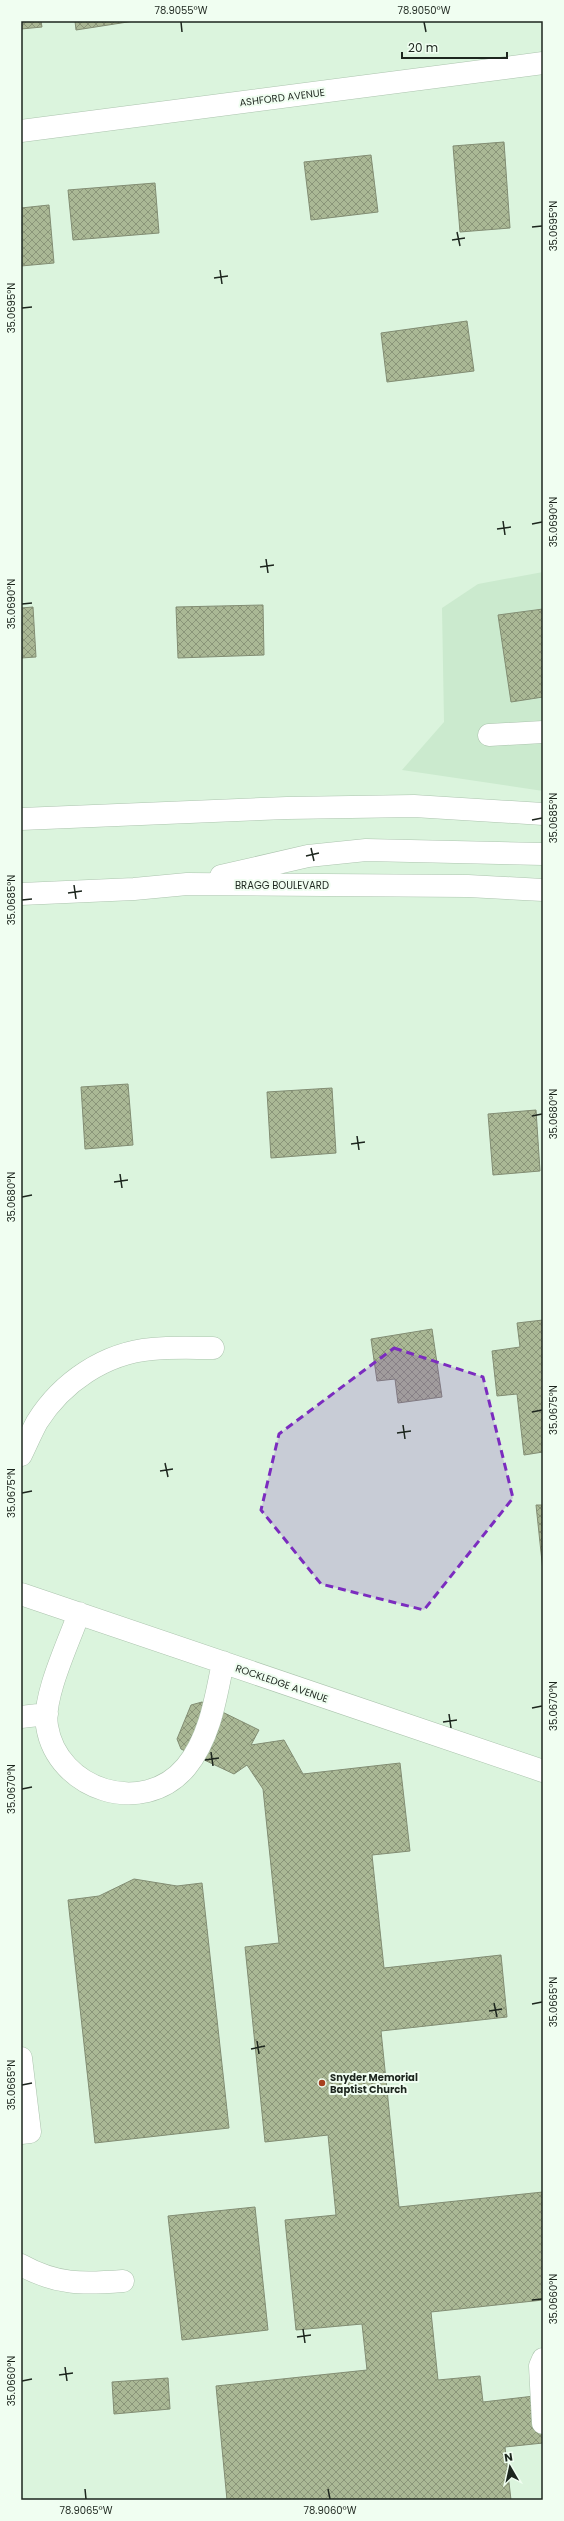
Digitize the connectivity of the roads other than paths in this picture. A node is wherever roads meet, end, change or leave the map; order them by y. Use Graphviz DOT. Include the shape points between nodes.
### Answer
graph roads {
  1 [pos="543,63"];
  2 [pos="21,131"];
  3 [pos="543,732"];
  4 [pos="489,735"];
  5 [pos="543,814"];
  6 [pos="21,819"];
  7 [pos="543,854"];
  8 [pos="187,884"];
  9 [pos="543,890"];
  10 [pos="21,894"];
  11 [pos="213,1348"];
  12 [pos="21,1456"];
  13 [pos="21,1594"];
  14 [pos="79,1613"];
  15 [pos="223,1662"];
  16 [pos="48,1714"];
  17 [pos="21,1717"];
  18 [pos="543,1771"];
  19 [pos="21,2058"];
  20 [pos="21,2133"];
  21 [pos="21,2265"];
  22 [pos="123,2281"];
  23 [pos="543,2359"];
  24 [pos="543,2423"];
  1 -- 2 [label="main road, ASHFORD AVENUE"];
  3 -- 4 [label="main road"];
  5 -- 6 [label="main road" via="414,806 287,808"];
  7 -- 8 [label="main road" via="366,850 308,856"];
  8 -- 9 [label="main road, BRAGG BOULEVARD" via="468,886"];
  8 -- 10 [label="main road, BRAGG BOULEVARD"];
  11 -- 12 [label="main road" via="151,1349 121,1355 88,1370 60,1393 37,1422"];
  13 -- 14 [label="main road, ROCKLEDGE AVENUE"];
  14 -- 15 [label="main road, ROCKLEDGE AVENUE"];
  14 -- 16 [label="main road" via="48,1699"];
  15 -- 16 [label="main road" via="214,1707 199,1745 186,1767 166,1784 141,1793 115,1794 90,1786 69,1771 54,1749 47,1725"];
  15 -- 18 [label="main road, ROCKLEDGE AVENUE"];
  16 -- 17 [label="main road"];
  19 -- 20 [label="main road" via="30,2132"];
  21 -- 22 [label="main road" via="68,2283"];
  23 -- 24 [label="main road" via="540,2366"];
}
